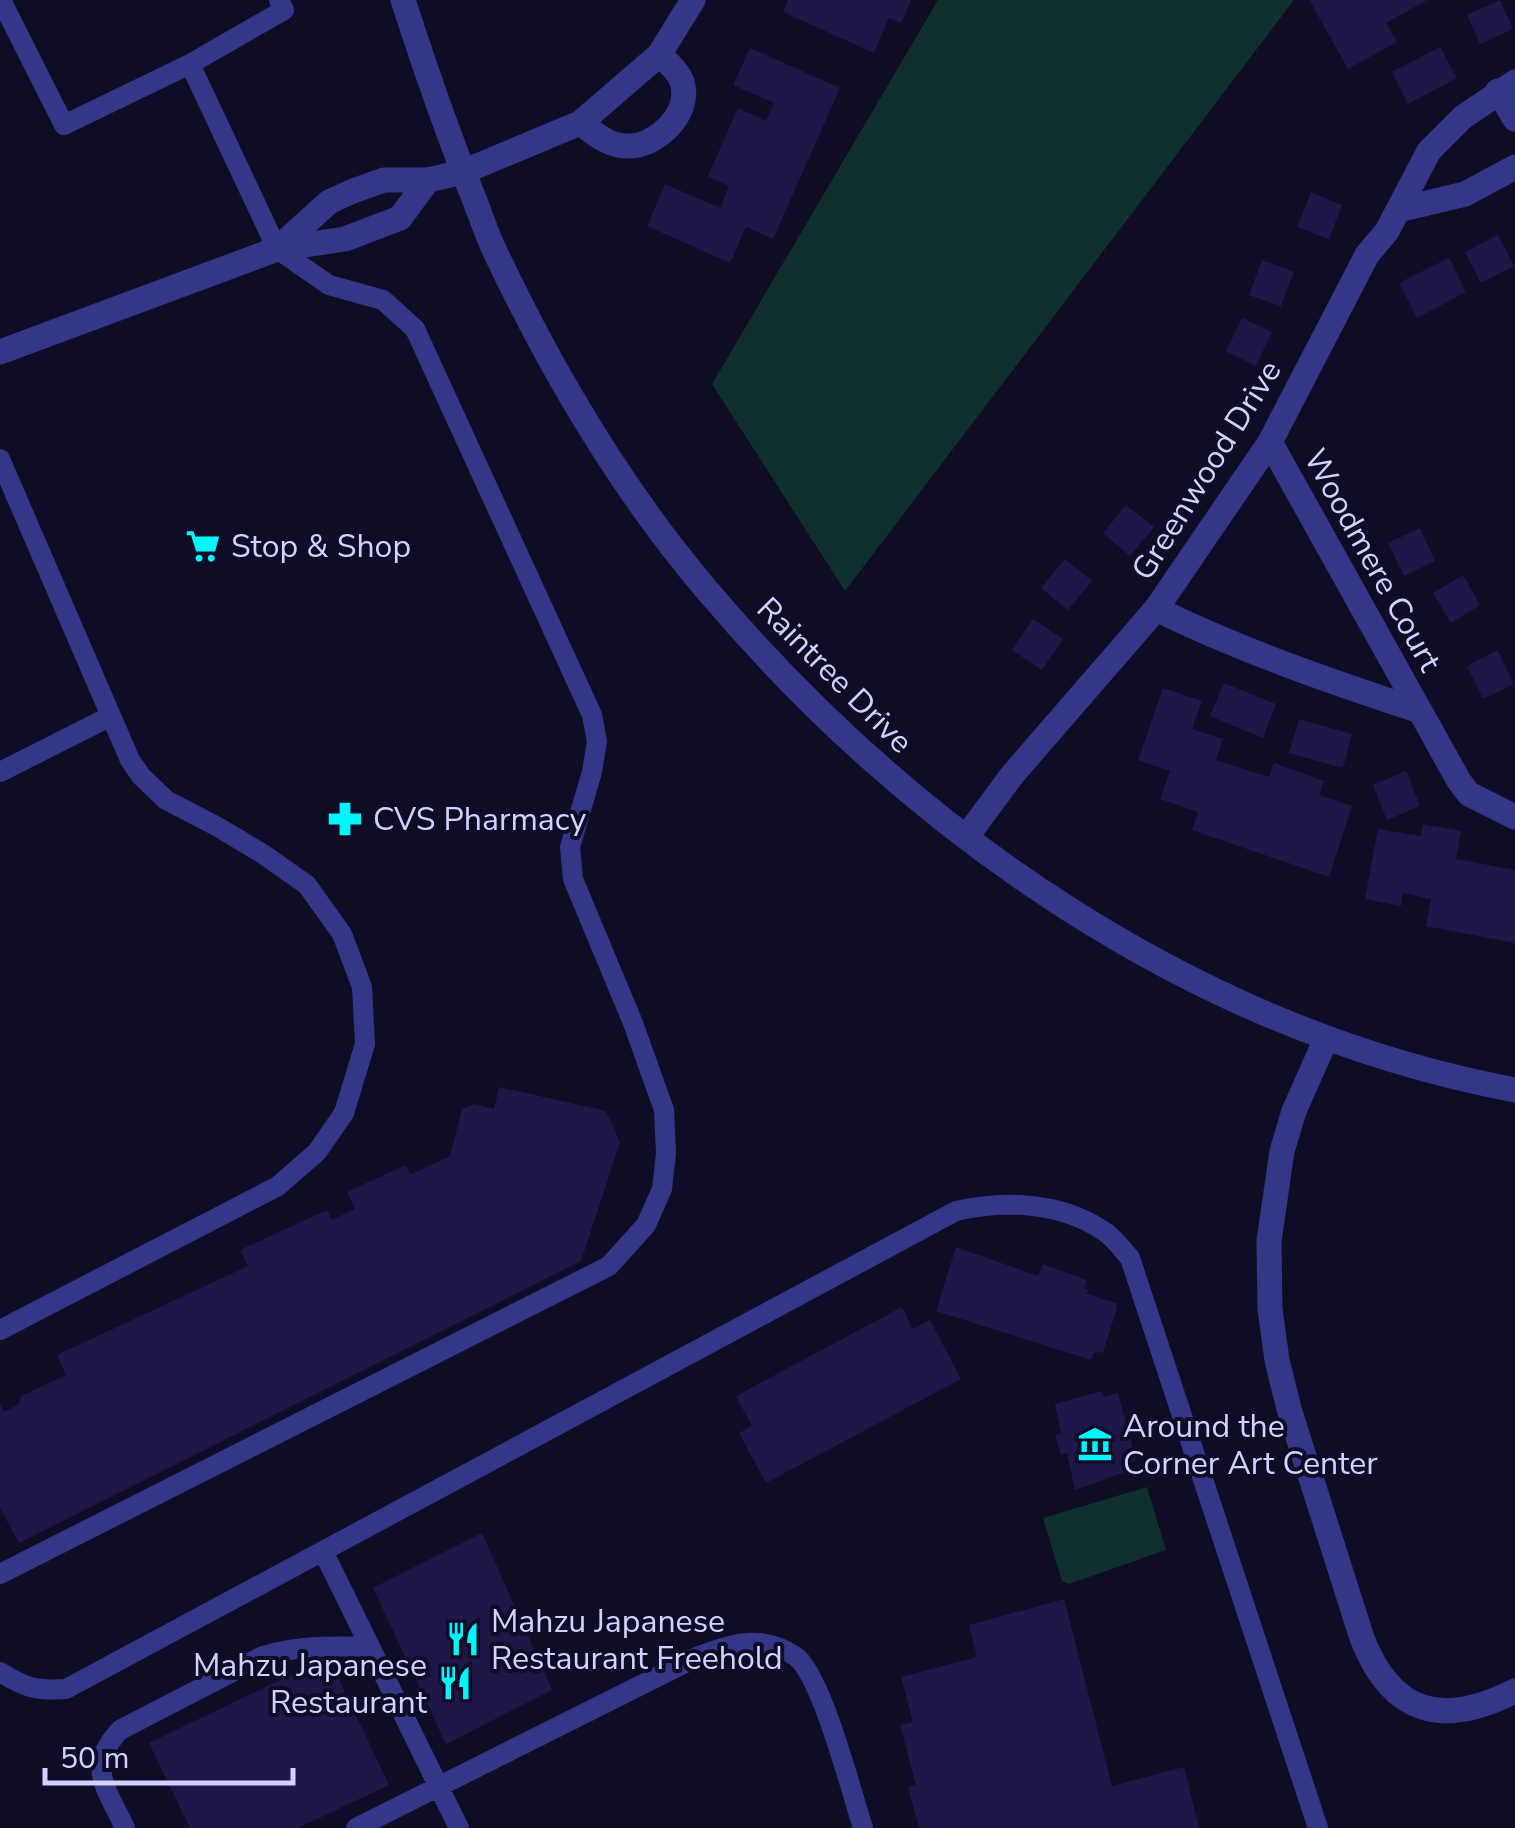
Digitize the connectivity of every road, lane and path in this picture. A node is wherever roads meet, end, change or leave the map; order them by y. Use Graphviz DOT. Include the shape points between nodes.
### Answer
graph roads {
  1 [pos="2,0"];
  2 [pos="279,0"];
  3 [pos="403,0"];
  4 [pos="680,4"];
  5 [pos="659,55"];
  6 [pos="190,64"];
  7 [pos="1507,86"];
  8 [pos="1515,119"];
  9 [pos="580,123"];
  10 [pos="1515,168"];
  11 [pos="463,172"];
  12 [pos="428,180"];
  13 [pos="1398,210"];
  14 [pos="276,249"];
  15 [pos="0,352"];
  16 [pos="1270,442"];
  17 [pos="0,459"];
  18 [pos="1156,609"];
  19 [pos="1420,710"];
  20 [pos="112,716"];
  21 [pos="0,772"];
  22 [pos="1515,817"];
  23 [pos="967,836"];
  24 [pos="1326,1039"];
  25 [pos="1515,1090"];
  26 [pos="0,1330"];
  27 [pos="323,1551"];
  28 [pos="0,1574"];
  29 [pos="370,1647"];
  30 [pos="0,1672"];
  31 [pos="1515,1692"];
  32 [pos="438,1787"];
  33 [pos="125,1828"];
  34 [pos="356,1828"];
  35 [pos="458,1828"];
  36 [pos="864,1828"];
  37 [pos="1318,1828"];
  1 -- 6 [label="lane" via="64,125"];
  2 -- 6 [label="lane" via="284,10"];
  3 -- 11 [label="street, Raintree Drive"];
  4 -- 5 [label="street"];
  5 -- 9 [label="street"];
  5 -- 9 [label="street" via="683,86 669,128 630,146 610,143"];
  6 -- 14 [label="lane"];
  7 -- 8 [label="street"];
  7 -- 13 [label="street, Greenwood Drive" via="1429,151"];
  9 -- 11 [label="street"];
  10 -- 13 [label="street" via="1465,194"];
  11 -- 12 [label="street"];
  11 -- 23 [label="street, Raintree Drive" via="545,350 632,490 703,586 770,662 888,776"];
  12 -- 14 [label="street" via="384,180 328,202"];
  12 -- 14 [label="street" via="400,218 345,239"];
  13 -- 16 [label="street, Greenwood Drive" via="1366,255"];
  14 -- 15 [label="street"];
  14 -- 28 [label="lane" via="329,285 383,300 414,329 592,714 597,741 570,847 573,879 664,1110 662,1188 646,1224 609,1266"];
  16 -- 18 [label="street, Greenwood Drive"];
  16 -- 19 [label="street, Woodmere Court"];
  17 -- 20 [label="lane"];
  18 -- 19 [label="street, Woodmere Court" via="1306,674"];
  18 -- 23 [label="street, Greenwood Drive"];
  19 -- 22 [label="street, Woodmere Court" via="1469,794"];
  20 -- 21 [label="lane"];
  20 -- 26 [label="lane" via="130,760 166,800 307,885 342,934 357,972 364,1044 344,1112 317,1152 278,1186"];
  23 -- 24 [label="street, Raintree Drive" via="1022,880 1128,945"];
  24 -- 25 [label="street, Raintree Drive"];
  24 -- 31 [label="street" via="1282,1152 1269,1242 1270,1309 1289,1409 1362,1638 1386,1684 1410,1702 1453,1712"];
  27 -- 29 [label="lane"];
  27 -- 30 [label="lane" via="66,1689 42,1691"];
  27 -- 37 [label="lane" via="956,1211 1024,1204 1066,1214 1104,1230 1130,1258"];
  29 -- 32 [label="lane"];
  29 -- 33 [label="lane" via="317,1645 263,1656 120,1730 102,1756 101,1775"];
  32 -- 34 [label="lane"];
  32 -- 35 [label="lane"];
  32 -- 36 [label="lane" via="700,1656 734,1643 765,1643 798,1657 821,1695"];
}
